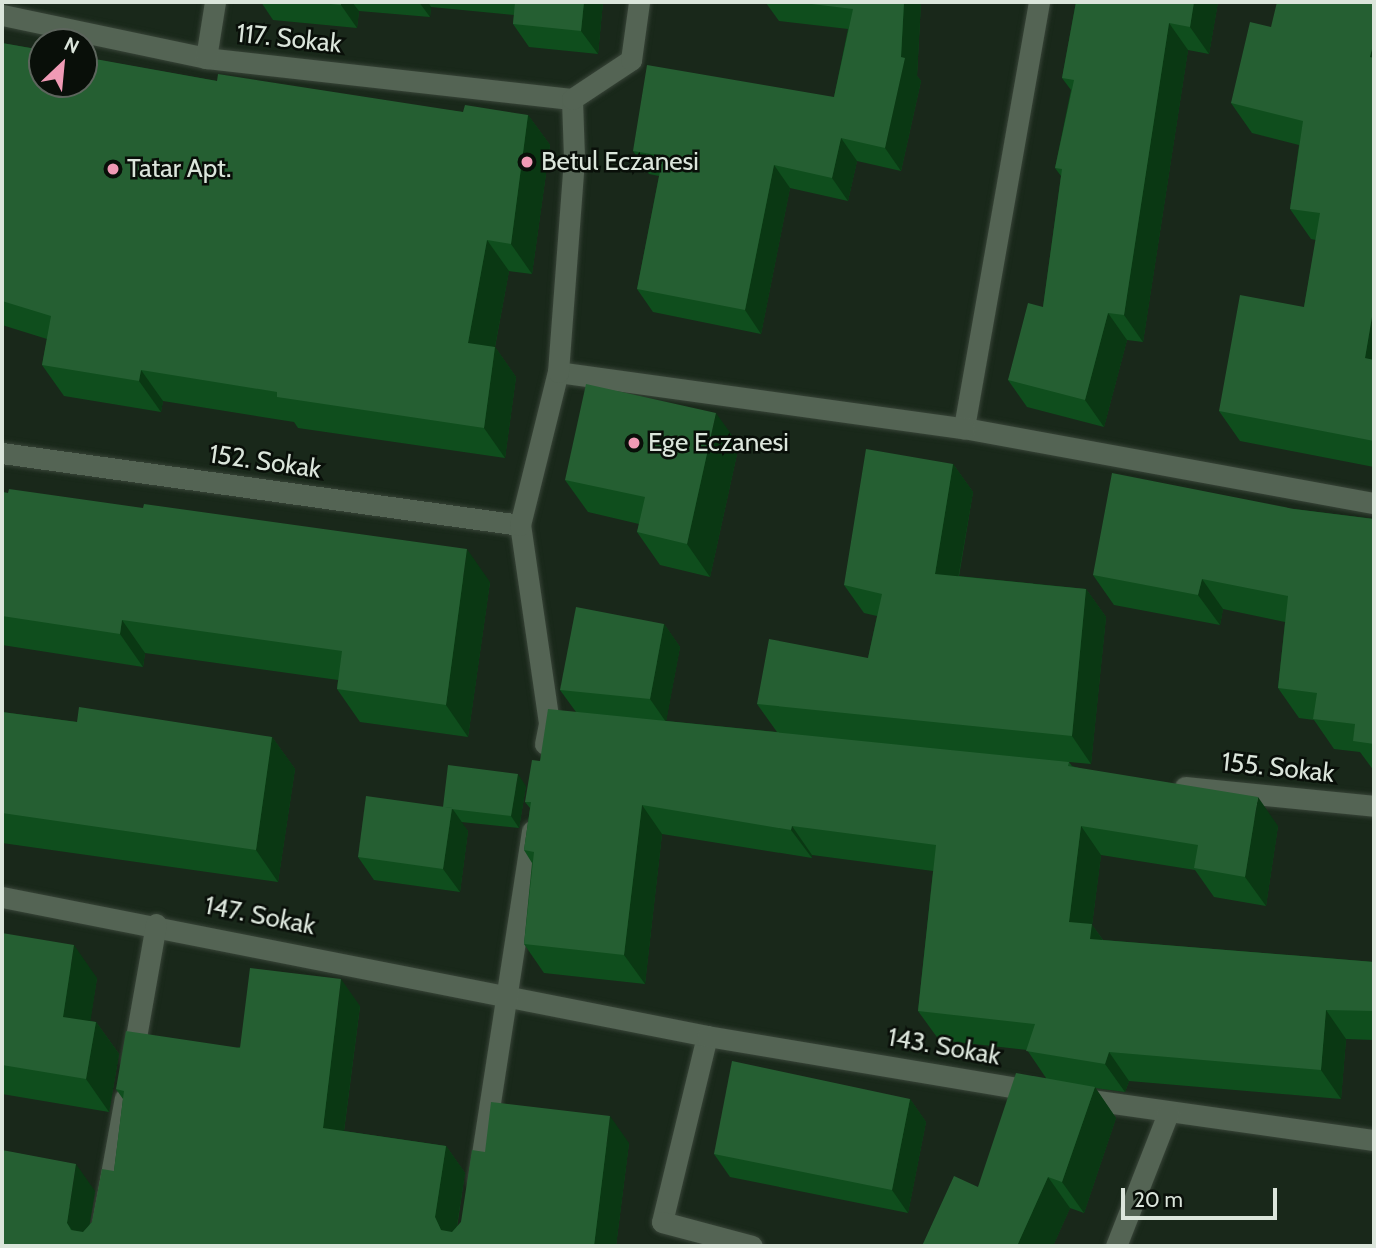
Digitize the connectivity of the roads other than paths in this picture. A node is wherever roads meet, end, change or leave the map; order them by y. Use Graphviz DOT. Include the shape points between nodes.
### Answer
graph roads {
  1 [pos="215,2"];
  2 [pos="639,2"];
  3 [pos="1039,2"];
  4 [pos="2,15"];
  5 [pos="206,58"];
  6 [pos="572,99"];
  7 [pos="558,372"];
  8 [pos="964,428"];
  9 [pos="2,453"];
  10 [pos="1374,503"];
  11 [pos="520,525"];
  12 [pos="549,723"];
  13 [pos="576,726"];
  14 [pos="542,764"];
  15 [pos="1168,785"];
  16 [pos="536,805"];
  17 [pos="1374,806"];
  18 [pos="2,897"];
  19 [pos="156,924"];
  20 [pos="508,994"];
  21 [pos="707,1035"];
  22 [pos="1168,1113"];
  23 [pos="1374,1140"];
  24 [pos="474,1206"];
  25 [pos="98,1246"];
  26 [pos="752,1246"];
  27 [pos="1116,1246"];
  1 -- 5 [label="street"];
  2 -- 6 [label="street" via="631,60"];
  3 -- 8 [label="street"];
  4 -- 5 [label="street, 117. Sokak"];
  5 -- 6 [label="street, 117. Sokak"];
  6 -- 7 [label="street" via="574,157"];
  7 -- 8 [label="street"];
  7 -- 11 [label="street"];
  8 -- 10 [label="street"];
  9 -- 11 [label="street, 152. Sokak"];
  11 -- 12 [label="street"];
  12 -- 13 [label="street"];
  12 -- 14 [label="street"];
  15 -- 17 [label="street, 155. Sokak"];
  16 -- 20 [label="street"];
  18 -- 19 [label="street, 147. Sokak"];
  19 -- 20 [label="street, 147. Sokak"];
  19 -- 25 [label="street"];
  20 -- 21 [label="street, 143. Sokak"];
  20 -- 24 [label="street"];
  21 -- 22 [label="street, 143. Sokak"];
  21 -- 26 [label="street" via="662,1222"];
  22 -- 23 [label="street, 143. Sokak"];
  22 -- 27 [label="street"];
}
